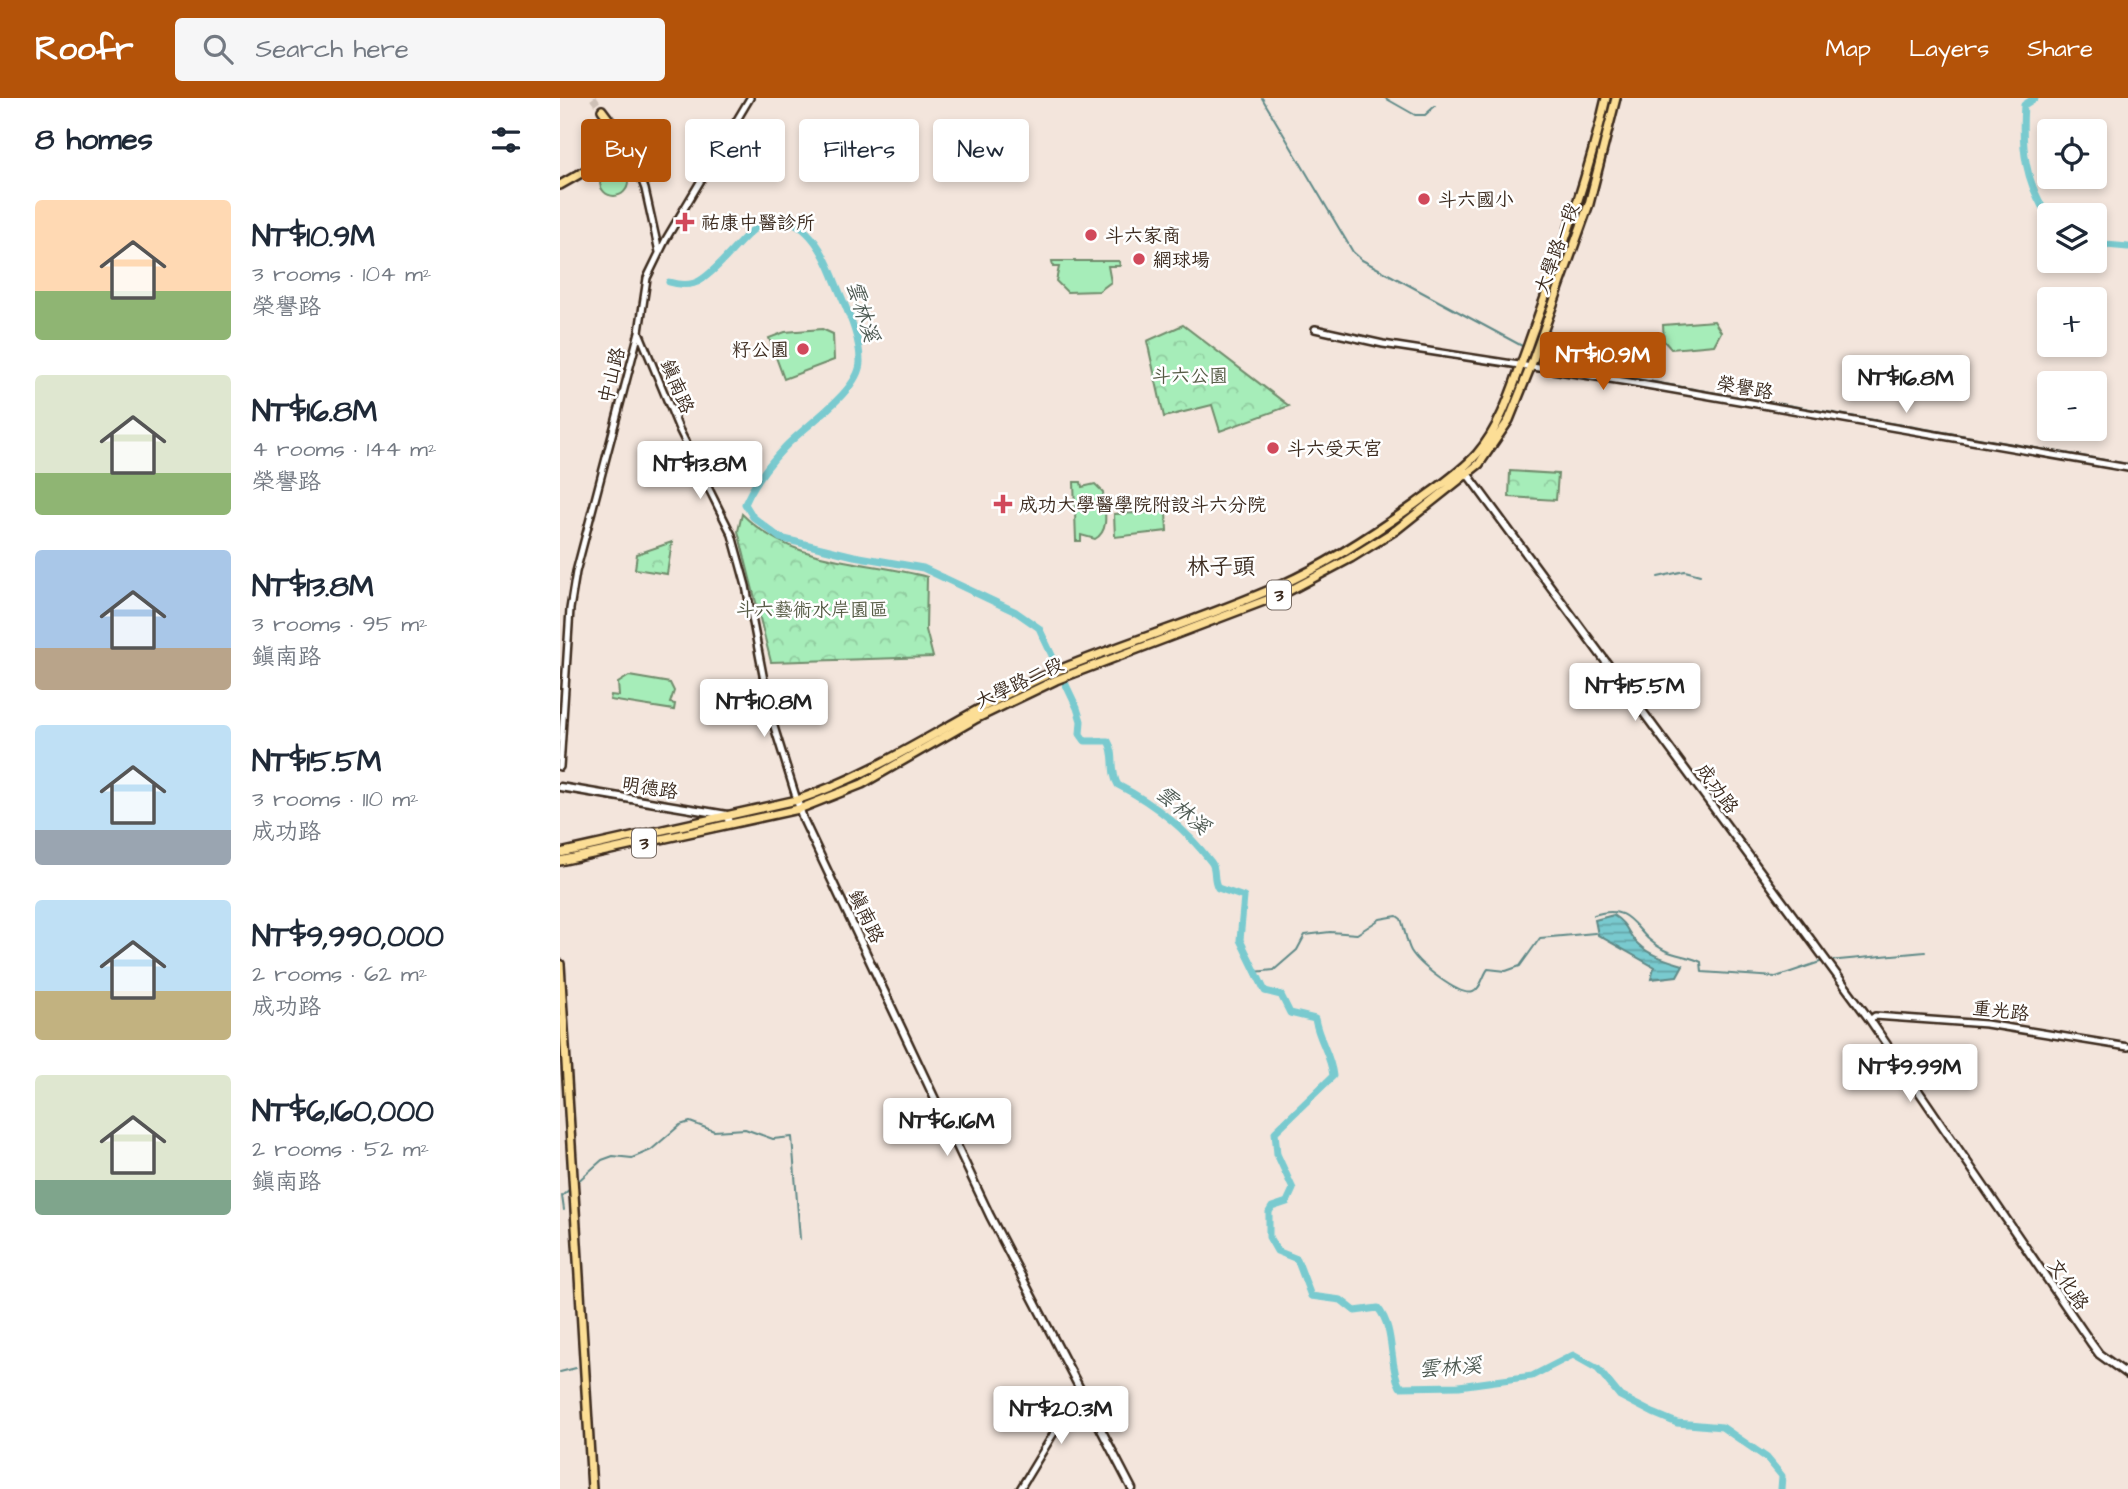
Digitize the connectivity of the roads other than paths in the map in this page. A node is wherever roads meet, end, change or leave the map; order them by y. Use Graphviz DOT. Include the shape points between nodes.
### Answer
graph roads {
  1 [pos="750,98"];
  2 [pos="1606,98"];
  3 [pos="1616,98"];
  4 [pos="602,110"];
  5 [pos="609,119"];
  6 [pos="581,173"];
  7 [pos="642,182"];
  8 [pos="560,185"];
  9 [pos="659,252"];
  10 [pos="1315,329"];
  11 [pos="639,332"];
  12 [pos="1521,366"];
  13 [pos="1530,368"];
  14 [pos="2128,468"];
  15 [pos="1465,470"];
  16 [pos="560,767"];
  17 [pos="861,780"];
  18 [pos="560,787"];
  19 [pos="797,800"];
  20 [pos="799,809"];
  21 [pos="728,819"];
  22 [pos="560,853"];
  23 [pos="560,861"];
  24 [pos="560,964"];
  25 [pos="1870,1020"];
  26 [pos="562,1030"];
  27 [pos="2128,1047"];
  28 [pos="2014,1231"];
  29 [pos="2128,1375"];
  30 [pos="1080,1390"];
  31 [pos="593,1489"];
  32 [pos="1020,1489"];
  33 [pos="1132,1489"];
  1 -- 9 [label="street, 中山路"];
  2 -- 12 [label="main road, 大學路一段 / 3" via="1580,201"];
  3 -- 13 [label="main road, 大學路一段 / 3" via="1589,204"];
  4 -- 5 [label="main road"];
  6 -- 8 [label="main road"];
  7 -- 9 [label="street"];
  9 -- 11 [label="street, 中山路" via="647,278"];
  10 -- 12 [label="street, 榮譽路"];
  11 -- 16 [label="street, 中山路" via="576,572"];
  11 -- 19 [label="street, 鎮南路" via="679,429 732,535 771,716"];
  12 -- 13 [label="street, 榮譽路"];
  12 -- 15 [label="main road, 大學路一段 / 3" via="1493,431"];
  13 -- 14 [label="street, 榮譽路"];
  13 -- 15 [label="main road, 大學路一段 / 3" via="1501,434 1483,460"];
  15 -- 17 [label="main road, 大學路二段 / 3" via="1311,575 1054,677"];
  15 -- 25 [label="main road, 成功路"];
  17 -- 19 [label="main road, 大學路二段 / 3"];
  17 -- 20 [label="main road, 大學路二段 / 3"];
  18 -- 21 [label="main road, 明德路"];
  19 -- 20 [label="main road, 鎮南路"];
  19 -- 21 [label="main road, 大學路二段 / 3"];
  20 -- 21 [label="main road, 大學路二段 / 3"];
  20 -- 30 [label="main road, 鎮南路" via="990,1216"];
  21 -- 22 [label="main road, 大學路二段 / 3"];
  21 -- 23 [label="main road, 大學路二段 / 3"];
  24 -- 26 [label="main road"];
  25 -- 27 [label="street, 重光路" via="1875,1016 1986,1024"];
  25 -- 28 [label="main road, 成功路"];
  26 -- 31 [label="main road"];
  28 -- 29 [label="main road, 文化路" via="2099,1354"];
  30 -- 32 [label="street"];
  30 -- 33 [label="main road, 鎮南路"];
}
